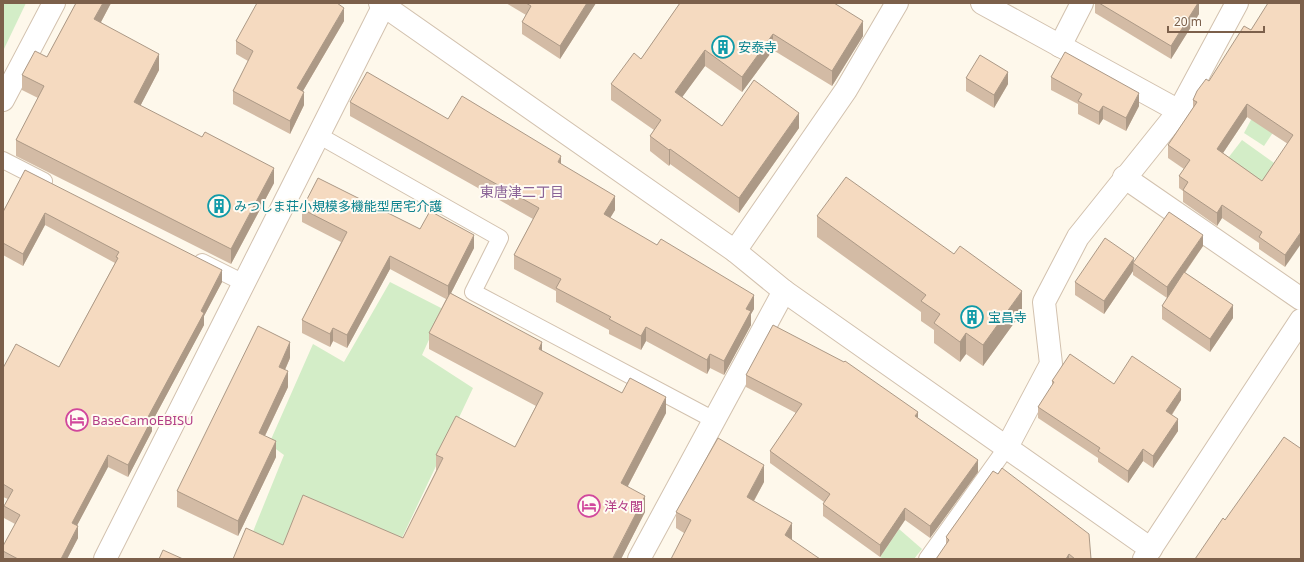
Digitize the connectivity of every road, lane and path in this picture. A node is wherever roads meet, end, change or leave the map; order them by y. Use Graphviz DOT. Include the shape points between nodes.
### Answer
graph roads {
  1 [pos="54,3"];
  2 [pos="897,3"];
  3 [pos="982,3"];
  4 [pos="1082,3"];
  5 [pos="1237,3"];
  6 [pos="383,4"];
  7 [pos="1060,46"];
  8 [pos="3,100"];
  9 [pos="1179,111"];
  10 [pos="318,135"];
  11 [pos="3,160"];
  12 [pos="1124,177"];
  13 [pos="58,188"];
  14 [pos="735,251"];
  15 [pos="189,255"];
  16 [pos="244,283"];
  17 [pos="784,291"];
  18 [pos="1301,299"];
  19 [pos="1301,320"];
  20 [pos="714,420"];
  21 [pos="1007,447"];
  22 [pos="1148,554"];
  23 [pos="105,559"];
  24 [pos="639,559"];
  25 [pos="927,559"];
  1 -- 8 [label="street"];
  2 -- 14 [label="street" via="846,90"];
  3 -- 7 [label="street"];
  4 -- 7 [label="street"];
  5 -- 9 [label="street"];
  6 -- 10 [label="street"];
  6 -- 14 [label="street"];
  7 -- 9 [label="street"];
  9 -- 12 [label="street"];
  10 -- 16 [label="street"];
  10 -- 20 [label="lane" via="500,238 473,292"];
  11 -- 13 [label="lane"];
  12 -- 18 [label="street"];
  12 -- 21 [label="street" via="1078,237 1044,302 1051,364"];
  14 -- 17 [label="street"];
  15 -- 16 [label="lane"];
  16 -- 23 [label="street"];
  17 -- 20 [label="street"];
  17 -- 21 [label="street"];
  19 -- 22 [label="street"];
  20 -- 24 [label="street"];
  21 -- 22 [label="street"];
  21 -- 25 [label="lane"];
}
